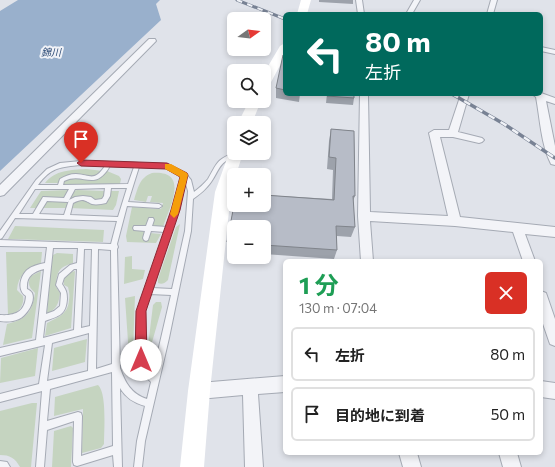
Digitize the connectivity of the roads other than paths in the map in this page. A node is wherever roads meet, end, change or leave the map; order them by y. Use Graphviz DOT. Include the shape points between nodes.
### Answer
graph roads {
  1 [pos="306,0"];
  2 [pos="359,0"];
  3 [pos="417,0"];
  4 [pos="494,0"];
  5 [pos="303,12"];
  6 [pos="361,12"];
  7 [pos="410,12"];
  8 [pos="491,12"];
  9 [pos="152,41"];
  10 [pos="543,49"];
  11 [pos="283,50"];
  12 [pos="555,52"];
  13 [pos="271,71"];
  14 [pos="364,96"];
  15 [pos="465,96"];
  16 [pos="538,96"];
  17 [pos="541,96"];
  18 [pos="555,101"];
  19 [pos="453,134"];
  20 [pos="479,140"];
  21 [pos="227,158"];
  22 [pos="233,160"];
  23 [pos="555,161"];
  24 [pos="109,164"];
  25 [pos="137,165"];
  26 [pos="184,175"];
  27 [pos="60,186"];
  28 [pos="108,186"];
  29 [pos="130,186"];
  30 [pos="34,187"];
  31 [pos="73,187"];
  32 [pos="0,192"];
  33 [pos="150,198"];
  34 [pos="191,198"];
  35 [pos="125,204"];
  36 [pos="148,205"];
  37 [pos="160,206"];
  38 [pos="14,216"];
  39 [pos="35,216"];
  40 [pos="364,216"];
  41 [pos="66,217"];
  42 [pos="120,219"];
  43 [pos="151,220"];
  44 [pos="455,221"];
  45 [pos="136,228"];
  46 [pos="517,228"];
  47 [pos="149,229"];
  48 [pos="168,230"];
  49 [pos="555,232"];
  50 [pos="0,236"];
  51 [pos="146,238"];
  52 [pos="0,244"];
  53 [pos="50,245"];
  54 [pos="81,246"];
  55 [pos="95,247"];
  56 [pos="115,247"];
  57 [pos="367,259"];
  58 [pos="527,259"];
  59 [pos="48,264"];
  60 [pos="80,265"];
  61 [pos="147,291"];
  62 [pos="175,292"];
  63 [pos="543,304"];
  64 [pos="0,318"];
  65 [pos="42,319"];
  66 [pos="93,329"];
  67 [pos="77,333"];
  68 [pos="555,339"];
  69 [pos="49,340"];
  70 [pos="39,342"];
  71 [pos="0,352"];
  72 [pos="116,367"];
  73 [pos="92,373"];
  74 [pos="155,381"];
  75 [pos="283,384"];
  76 [pos="45,386"];
  77 [pos="250,387"];
  78 [pos="543,390"];
  79 [pos="199,391"];
  80 [pos="555,391"];
  81 [pos="0,398"];
  82 [pos="150,404"];
  83 [pos="43,427"];
  84 [pos="118,448"];
  85 [pos="409,455"];
  86 [pos="509,455"];
  87 [pos="0,465"];
  88 [pos="6,467"];
  89 [pos="40,467"];
  90 [pos="118,467"];
  91 [pos="138,467"];
  92 [pos="192,467"];
  93 [pos="254,467"];
  94 [pos="412,467"];
  95 [pos="512,467"];
  1 -- 5 [label="street"];
  2 -- 6 [label="street"];
  3 -- 7 [label="street"];
  4 -- 8 [label="street"];
  9 -- 32 [label="street"];
  10 -- 12 [label="street"];
  11 -- 13 [label="street"];
  14 -- 40 [label="street"];
  15 -- 19 [label="street"];
  16 -- 23 [label="street"];
  17 -- 18 [label="street"];
  19 -- 20 [label="street"];
  19 -- 44 [label="street" via="434,133"];
  21 -- 34 [label="lane" via="219,162 206,185"];
  22 -- 79 [label="street" via="223,192"];
  24 -- 25 [label="lane"];
  24 -- 27 [label="lane" via="98,177 88,180 74,176 62,180"];
  24 -- 30 [label="lane" via="60,165 49,170"];
  25 -- 26 [label="lane" via="167,166"];
  25 -- 29 [label="lane"];
  26 -- 34 [label="lane" via="188,180"];
  26 -- 48 [label="lane" via="176,210"];
  27 -- 30 [label="lane"];
  27 -- 31 [label="lane"];
  28 -- 29 [label="lane"];
  28 -- 31 [label="lane"];
  28 -- 41 [label="lane" via="104,200 94,202 82,198 71,202"];
  29 -- 35 [label="lane"];
  30 -- 38 [label="lane"];
  31 -- 39 [label="lane" via="66,200 45,199"];
  33 -- 36 [label="lane"];
  34 -- 62 [label="lane" via="188,231"];
  35 -- 36 [label="lane"];
  35 -- 42 [label="lane"];
  36 -- 37 [label="lane"];
  38 -- 39 [label="lane"];
  38 -- 50 [label="lane"];
  39 -- 41 [label="lane"];
  40 -- 44 [label="street"];
  40 -- 57 [label="street"];
  41 -- 42 [label="lane"];
  42 -- 56 [label="lane"];
  43 -- 47 [label="lane"];
  44 -- 46 [label="street"];
  45 -- 47 [label="lane"];
  46 -- 49 [label="street"];
  46 -- 58 [label="street"];
  47 -- 48 [label="lane"];
  47 -- 51 [label="lane"];
  48 -- 61 [label="lane"];
  52 -- 53 [label="lane"];
  53 -- 54 [label="lane"];
  53 -- 59 [label="lane"];
  54 -- 55 [label="lane"];
  54 -- 60 [label="lane"];
  55 -- 56 [label="lane"];
  55 -- 66 [label="lane"];
  56 -- 72 [label="lane"];
  59 -- 64 [label="lane" via="25,277 24,291 29,294 29,300 21,315"];
  59 -- 65 [label="lane"];
  60 -- 65 [label="lane" via="72,267 61,276 59,285 64,292 63,307 56,314"];
  60 -- 67 [label="lane"];
  61 -- 62 [label="lane"];
  61 -- 74 [label="lane" via="141,311 141,360"];
  62 -- 74 [label="lane"];
  63 -- 68 [label="street"];
  65 -- 70 [label="lane"];
  66 -- 67 [label="lane"];
  66 -- 73 [label="lane"];
  67 -- 69 [label="lane"];
  69 -- 70 [label="lane"];
  69 -- 76 [label="lane"];
  70 -- 71 [label="lane"];
  72 -- 73 [label="lane"];
  72 -- 82 [label="lane" via="122,384 132,397"];
  72 -- 84 [label="lane"];
  73 -- 76 [label="lane"];
  74 -- 82 [label="lane"];
  75 -- 77 [label="street"];
  76 -- 81 [label="lane"];
  76 -- 83 [label="lane"];
  77 -- 79 [label="street"];
  77 -- 93 [label="street"];
  78 -- 80 [label="street"];
  79 -- 92 [label="street"];
  82 -- 91 [label="lane"];
  83 -- 84 [label="lane" via="78,416 77,462"];
  83 -- 89 [label="lane"];
  84 -- 90 [label="lane"];
  85 -- 94 [label="street"];
  86 -- 95 [label="street"];
  87 -- 88 [label="lane"];
}
